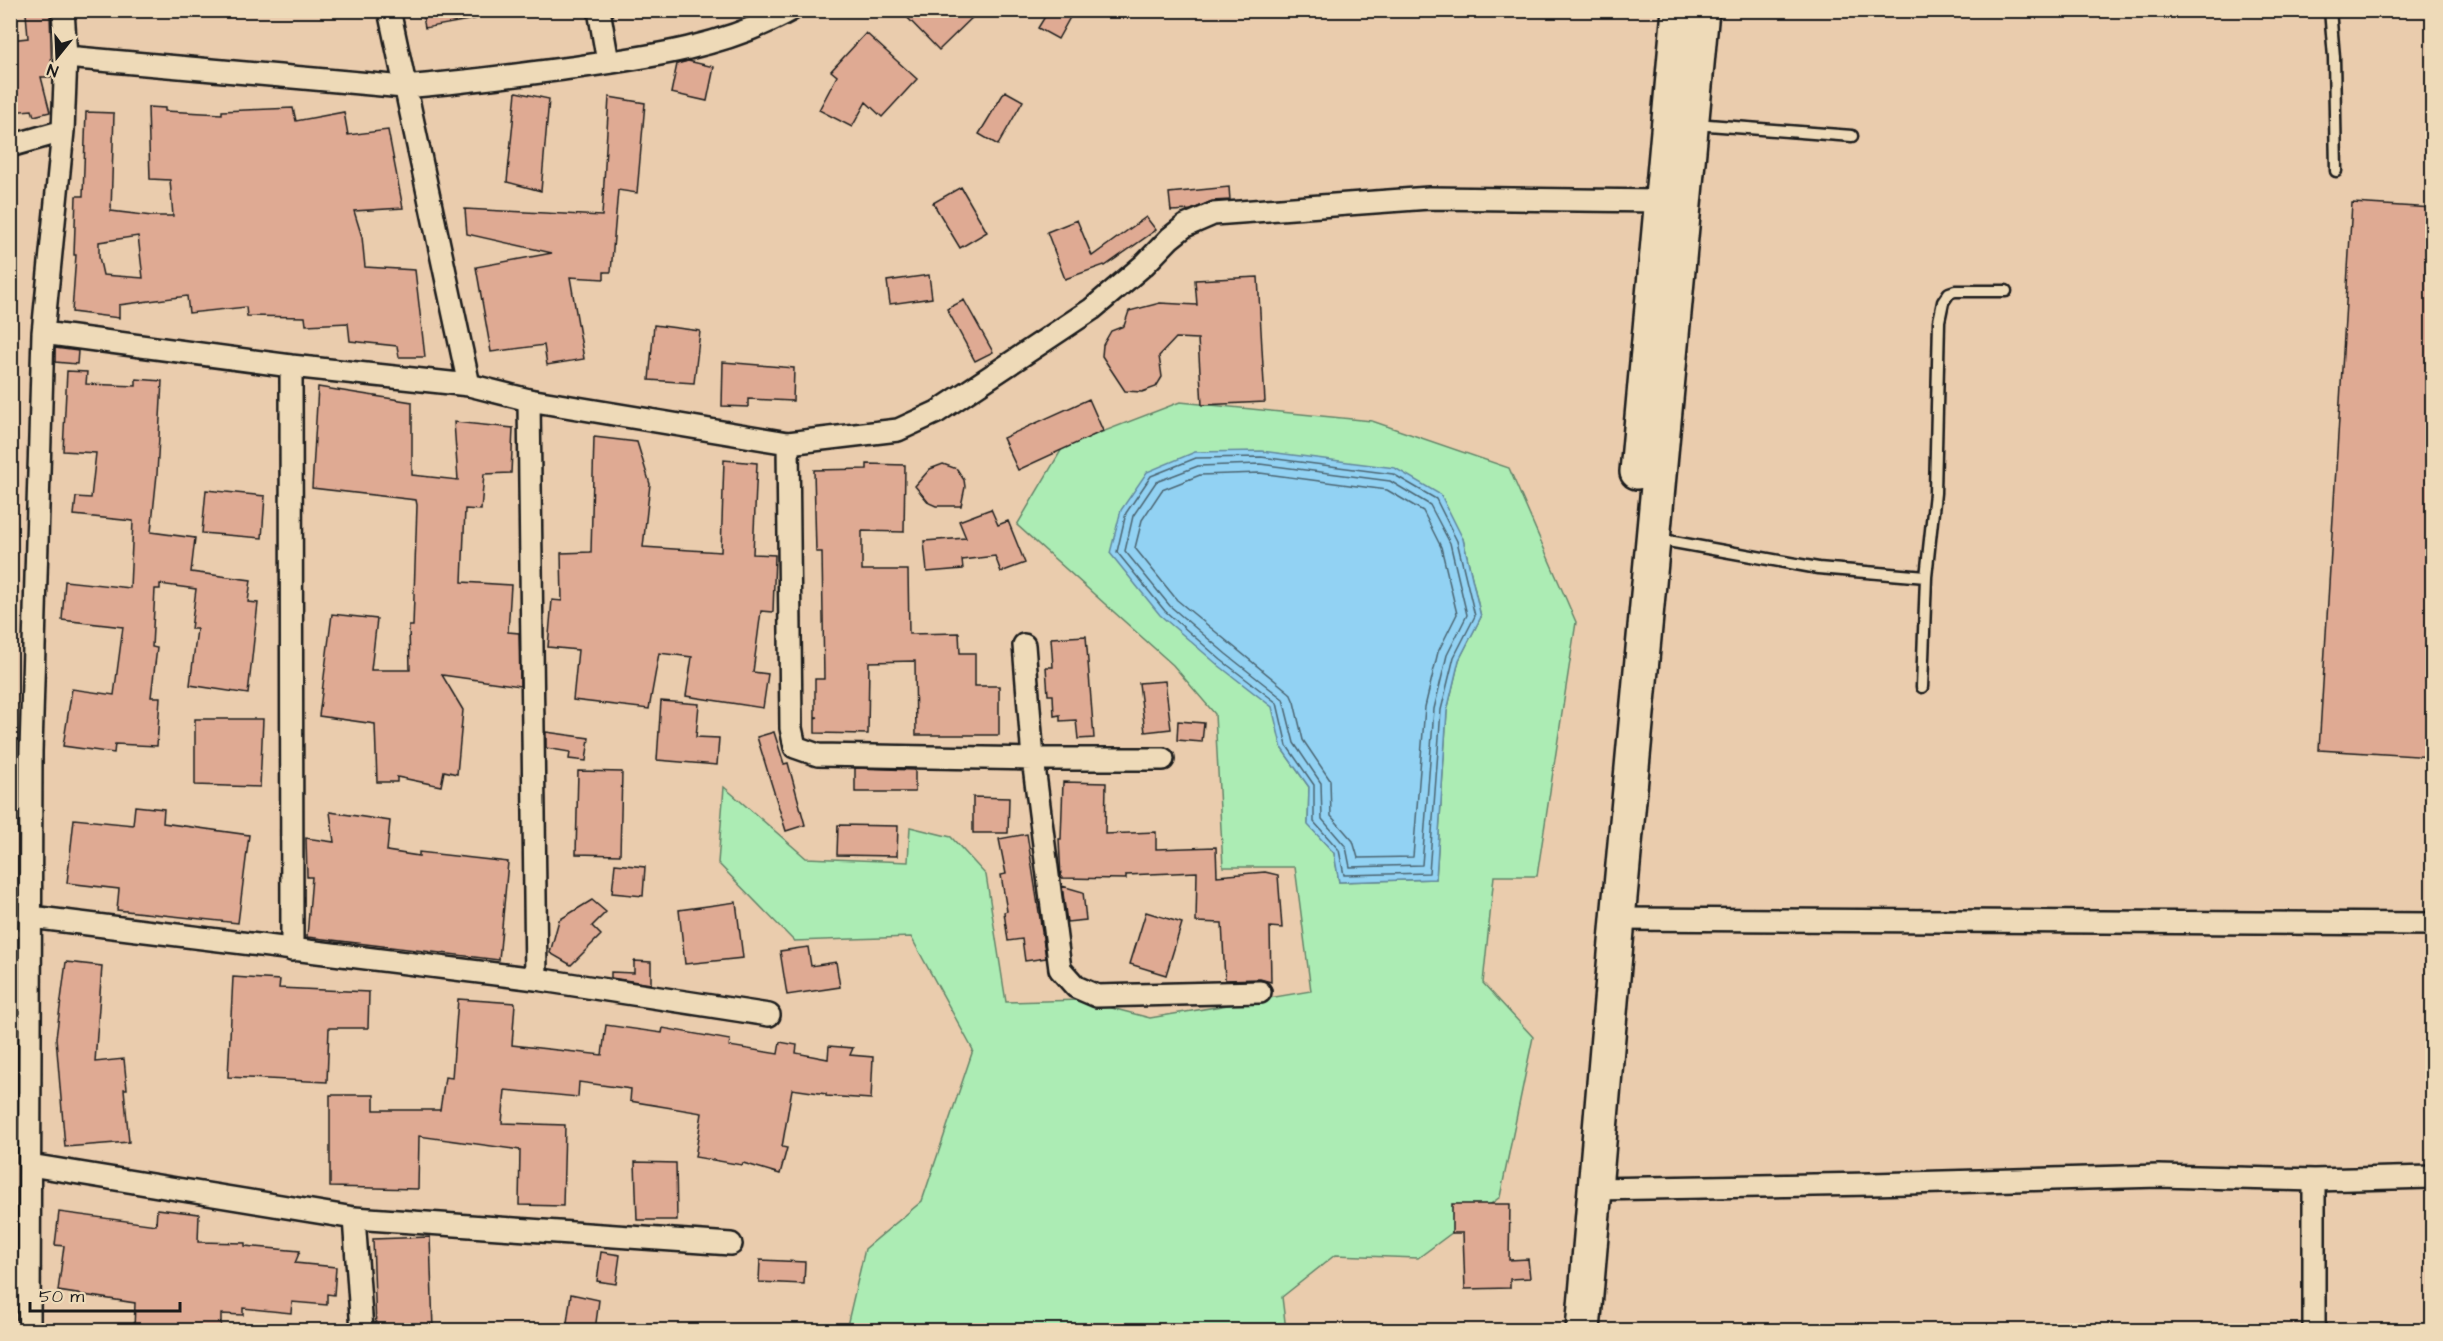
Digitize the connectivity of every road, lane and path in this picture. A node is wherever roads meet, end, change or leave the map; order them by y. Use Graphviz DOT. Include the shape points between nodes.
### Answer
graph roads {
  1 [pos="63,10"];
  2 [pos="389,10"];
  3 [pos="599,10"];
  4 [pos="791,10"];
  5 [pos="1679,10"];
  6 [pos="1702,10"];
  7 [pos="2330,10"];
  8 [pos="66,57"];
  9 [pos="608,62"];
  10 [pos="404,87"];
  11 [pos="1692,123"];
  12 [pos="63,130"];
  13 [pos="1852,136"];
  14 [pos="10,146"];
  15 [pos="2336,171"];
  16 [pos="1660,201"];
  17 [pos="2006,291"];
  18 [pos="43,333"];
  19 [pos="291,366"];
  20 [pos="469,385"];
  21 [pos="530,400"];
  22 [pos="788,443"];
  23 [pos="1653,538"];
  24 [pos="1926,577"];
  25 [pos="1024,645"];
  26 [pos="1922,687"];
  27 [pos="21,753"];
  28 [pos="1033,759"];
  29 [pos="1162,759"];
  30 [pos="31,917"];
  31 [pos="1618,919"];
  32 [pos="2433,924"];
  33 [pos="292,950"];
  34 [pos="536,980"];
  35 [pos="1260,992"];
  36 [pos="770,1015"];
  37 [pos="30,1165"];
  38 [pos="2433,1177"];
  39 [pos="2314,1180"];
  40 [pos="1595,1189"];
  41 [pos="354,1218"];
  42 [pos="731,1244"];
  43 [pos="29,1330"];
  44 [pos="362,1330"];
  45 [pos="1562,1330"];
  46 [pos="1583,1330"];
  47 [pos="2314,1330"];
  1 -- 8 [label="street"];
  2 -- 10 [label="street"];
  3 -- 9 [label="street"];
  4 -- 9 [label="street" via="765,25 700,46"];
  5 -- 16 [label="main road"];
  6 -- 11 [label="main road"];
  7 -- 15 [label="lane"];
  8 -- 10 [label="street"];
  8 -- 12 [label="street"];
  9 -- 10 [label="street"];
  10 -- 20 [label="street"];
  11 -- 13 [label="lane"];
  11 -- 23 [label="main road"];
  12 -- 14 [label="street"];
  12 -- 18 [label="street"];
  16 -- 22 [label="street" via="1429,198 1213,214 1185,226 1092,309 937,412 898,430"];
  16 -- 45 [label="main road"];
  17 -- 24 [label="lane" via="1955,291 1949,293 1941,308 1935,493"];
  18 -- 19 [label="street"];
  18 -- 27 [label="street"];
  19 -- 20 [label="street"];
  19 -- 33 [label="street"];
  20 -- 21 [label="street"];
  21 -- 22 [label="street"];
  21 -- 34 [label="street"];
  22 -- 28 [label="street" via="791,728 795,747 818,755"];
  23 -- 24 [label="lane" via="1818,568"];
  23 -- 31 [label="main road"];
  24 -- 26 [label="lane"];
  25 -- 28 [label="street"];
  27 -- 30 [label="street"];
  28 -- 29 [label="street"];
  28 -- 35 [label="street" via="1060,969 1076,987 1097,996"];
  30 -- 33 [label="street"];
  30 -- 37 [label="street"];
  31 -- 32 [label="street"];
  31 -- 40 [label="main road"];
  33 -- 34 [label="street"];
  34 -- 36 [label="street"];
  37 -- 41 [label="street"];
  37 -- 43 [label="street"];
  38 -- 39 [label="street"];
  39 -- 40 [label="street" via="2159,1176"];
  39 -- 47 [label="street"];
  40 -- 46 [label="main road"];
  41 -- 42 [label="street"];
  41 -- 44 [label="street"];
}
